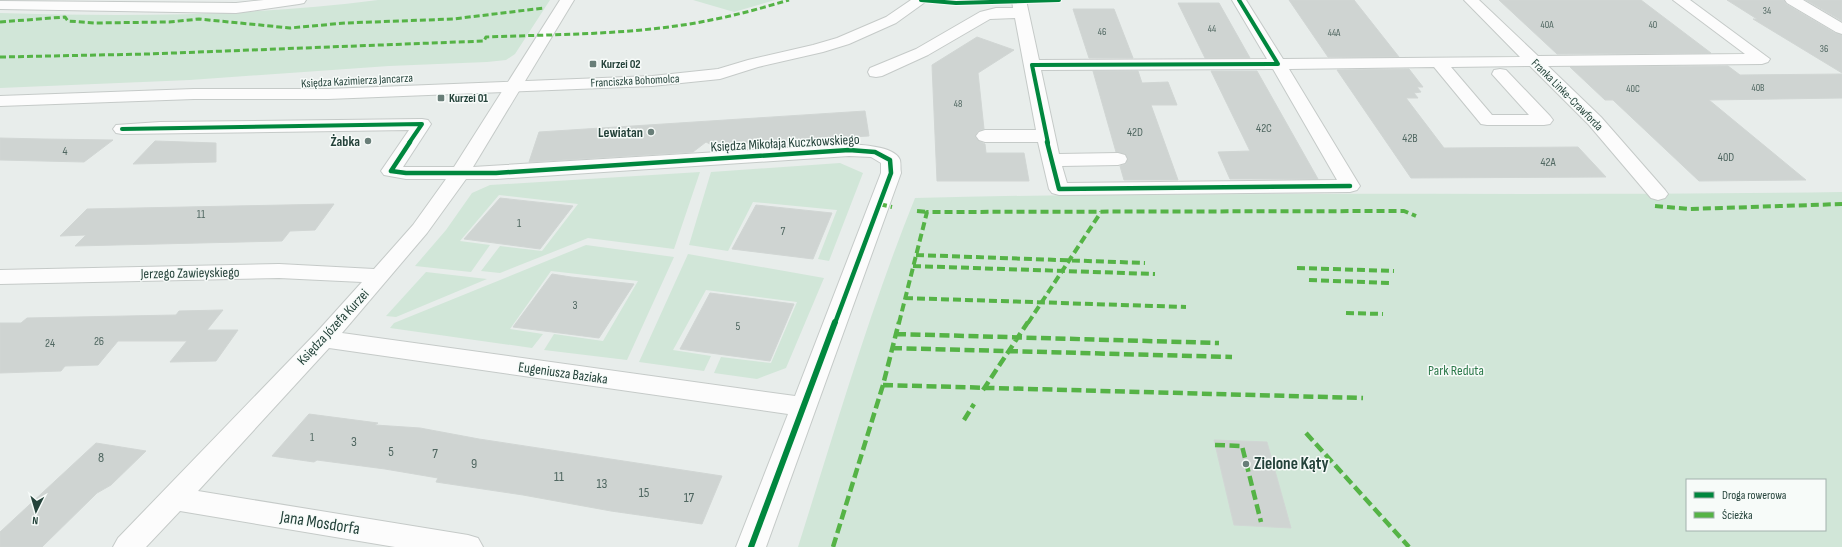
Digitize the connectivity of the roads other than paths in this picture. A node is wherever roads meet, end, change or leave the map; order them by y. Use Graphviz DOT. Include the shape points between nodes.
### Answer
graph roads {
  1 [pos="4,0"];
  2 [pos="299,0"];
  3 [pos="567,0"];
  4 [pos="921,0"];
  5 [pos="1239,0"];
  6 [pos="1471,0"];
  7 [pos="1680,0"];
  8 [pos="1792,0"];
  9 [pos="0,4"];
  10 [pos="1021,7"];
  11 [pos="1842,29"];
  12 [pos="1533,61"];
  13 [pos="1438,62"];
  14 [pos="1278,64"];
  15 [pos="1032,65"];
  16 [pos="876,72"];
  17 [pos="1500,74"];
  18 [pos="517,80"];
  19 [pos="0,101"];
  20 [pos="122,129"];
  21 [pos="985,136"];
  22 [pos="1047,136"];
  23 [pos="1118,159"];
  24 [pos="1051,160"];
  25 [pos="460,173"];
  26 [pos="1658,194"];
  27 [pos="380,276"];
  28 [pos="0,277"];
  29 [pos="324,339"];
  30 [pos="803,406"];
  31 [pos="173,498"];
  32 [pos="128,547"];
  33 [pos="468,547"];
  34 [pos="751,547"];
  1 -- 9 [label="street"];
  2 -- 9 [label="street" via="236,8"];
  3 -- 18 [label="street, Księdza Józefa Kurzei"];
  4 -- 18 [label="street, Franciszka Bohomolca" via="891,20 843,41 720,74 680,79"];
  5 -- 14 [label="street"];
  6 -- 12 [label="street, Franka Linke-Crawforda"];
  7 -- 12 [label="street" via="1762,59"];
  8 -- 11 [label="street"];
  10 -- 15 [label="street"];
  10 -- 16 [label="street" via="985,15 922,52"];
  12 -- 13 [label="street"];
  12 -- 26 [label="street, Franka Linke-Crawforda" via="1595,121"];
  13 -- 14 [label="street"];
  13 -- 17 [label="street" via="1487,120 1544,120"];
  14 -- 15 [label="street"];
  14 -- 24 [label="street" via="1350,186 1059,189"];
  15 -- 22 [label="street"];
  18 -- 19 [label="street, Księdza Kazimierza Jancarza" via="328,94 194,94"];
  18 -- 25 [label="street, Księdza Józefa Kurzei"];
  20 -- 25 [label="street" via="422,124 391,171"];
  21 -- 22 [label="street"];
  22 -- 24 [label="street"];
  23 -- 24 [label="street"];
  25 -- 27 [label="street, Księdza Józefa Kurzei" via="420,229"];
  25 -- 30 [label="street, Księdza Mikołaja Kuczkowskiego" via="849,150 875,152 890,160 891,173"];
  27 -- 28 [label="street, Jerzego Zawieyskiego" via="279,271"];
  27 -- 29 [label="street, Księdza Józefa Kurzei"];
  29 -- 30 [label="street, Eugeniusza Baziaka"];
  29 -- 31 [label="street, Księdza Józefa Kurzei"];
  30 -- 34 [label="street, Księdza Mikołaja Kuczkowskiego"];
  31 -- 32 [label="street, Księdza Józefa Kurzei"];
  31 -- 33 [label="street, Jana Mosdorfa"];
}
